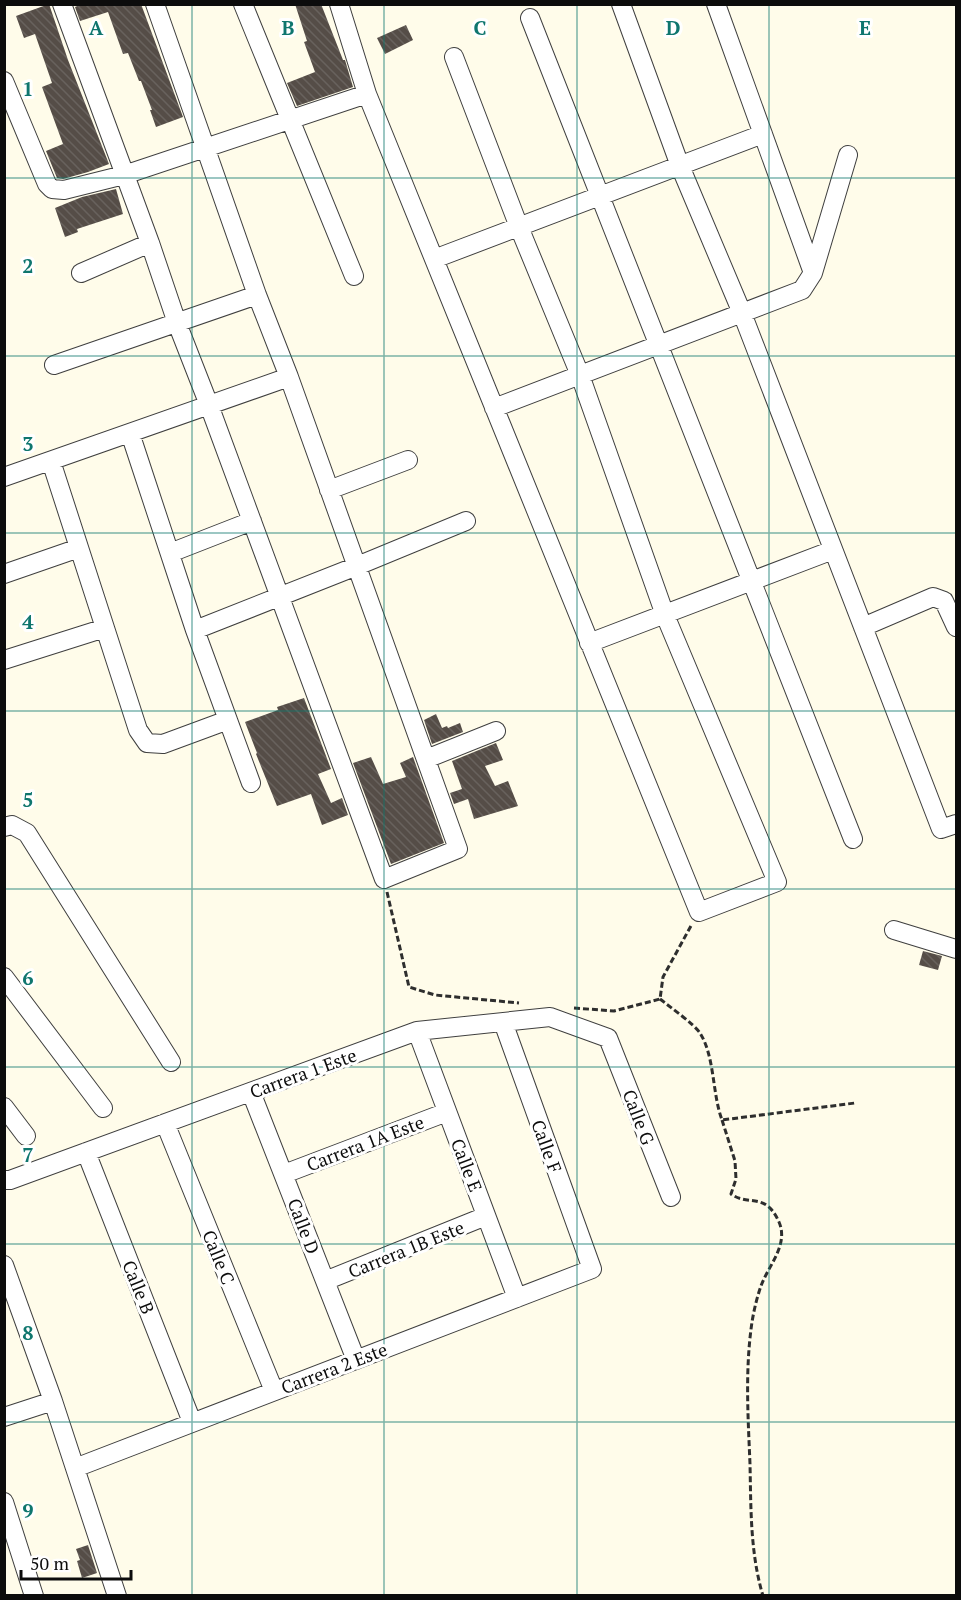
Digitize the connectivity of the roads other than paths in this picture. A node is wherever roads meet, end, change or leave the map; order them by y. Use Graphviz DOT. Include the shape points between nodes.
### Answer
graph roads {
  1 [pos="62,4"];
  2 [pos="155,4"];
  3 [pos="243,4"];
  4 [pos="339,4"];
  5 [pos="621,4"];
  6 [pos="716,4"];
  7 [pos="530,18"];
  8 [pos="454,57"];
  9 [pos="4,81"];
  10 [pos="367,94"];
  11 [pos="291,120"];
  12 [pos="763,134"];
  13 [pos="206,148"];
  14 [pos="848,155"];
  15 [pos="680,166"];
  16 [pos="124,175"];
  17 [pos="600,196"];
  18 [pos="519,227"];
  19 [pos="150,243"];
  20 [pos="434,259"];
  21 [pos="81,273"];
  22 [pos="813,273"];
  23 [pos="354,276"];
  24 [pos="257,295"];
  25 [pos="742,313"];
  26 [pos="177,323"];
  27 [pos="659,344"];
  28 [pos="54,365"];
  29 [pos="580,375"];
  30 [pos="288,377"];
  31 [pos="209,405"];
  32 [pos="494,408"];
  33 [pos="130,433"];
  34 [pos="408,460"];
  35 [pos="51,461"];
  36 [pos="4,477"];
  37 [pos="329,490"];
  38 [pos="252,521"];
  39 [pos="466,521"];
  40 [pos="79,548"];
  41 [pos="833,550"];
  42 [pos="170,553"];
  43 [pos="357,566"];
  44 [pos="4,574"];
  45 [pos="753,582"];
  46 [pos="280,596"];
  47 [pos="664,615"];
  48 [pos="863,627"];
  49 [pos="957,627"];
  50 [pos="105,628"];
  51 [pos="195,630"];
  52 [pos="589,643"];
  53 [pos="4,660"];
  54 [pos="228,720"];
  55 [pos="496,731"];
  56 [pos="426,759"];
  57 [pos="251,783"];
  58 [pos="957,824"];
  59 [pos="4,827"];
  60 [pos="854,839"];
  61 [pos="894,930"];
  62 [pos="957,949"];
  63 [pos="4,977"];
  64 [pos="503,1022"];
  65 [pos="417,1031"];
  66 [pos="608,1038"];
  67 [pos="171,1062"];
  68 [pos="251,1092"];
  69 [pos="4,1107"];
  70 [pos="103,1108"];
  71 [pos="447,1112"];
  72 [pos="165,1123"];
  73 [pos="26,1136"];
  74 [pos="86,1152"];
  75 [pos="284,1174"];
  76 [pos="4,1180"];
  77 [pos="670,1197"];
  78 [pos="486,1216"];
  79 [pos="4,1265"];
  80 [pos="592,1269"];
  81 [pos="326,1281"];
  82 [pos="517,1298"];
  83 [pos="11,1301"];
  84 [pos="356,1360"];
  85 [pos="274,1391"];
  86 [pos="53,1401"];
  87 [pos="4,1416"];
  88 [pos="192,1422"];
  89 [pos="75,1468"];
  90 [pos="4,1502"];
  91 [pos="34,1596"];
  92 [pos="117,1596"];
  1 -- 16 [label="street"];
  2 -- 13 [label="street"];
  3 -- 11 [label="street"];
  4 -- 10 [label="street"];
  5 -- 15 [label="street"];
  6 -- 12 [label="street"];
  7 -- 17 [label="street"];
  8 -- 18 [label="street"];
  9 -- 16 [label="street" via="46,184 52,189 64,190"];
  10 -- 11 [label="street"];
  10 -- 20 [label="street"];
  11 -- 13 [label="street"];
  11 -- 23 [label="street"];
  12 -- 15 [label="street"];
  12 -- 22 [label="street"];
  13 -- 16 [label="street"];
  13 -- 24 [label="street"];
  14 -- 22 [label="street"];
  15 -- 17 [label="street"];
  15 -- 25 [label="street"];
  16 -- 19 [label="street"];
  17 -- 18 [label="street"];
  17 -- 27 [label="street"];
  18 -- 20 [label="street"];
  18 -- 29 [label="street"];
  19 -- 21 [label="street"];
  19 -- 26 [label="street"];
  20 -- 32 [label="street"];
  22 -- 25 [label="street" via="802,290"];
  24 -- 26 [label="street"];
  24 -- 30 [label="street"];
  25 -- 27 [label="street"];
  25 -- 41 [label="street"];
  26 -- 28 [label="street"];
  26 -- 31 [label="street"];
  27 -- 29 [label="street"];
  27 -- 45 [label="street"];
  29 -- 32 [label="street"];
  29 -- 47 [label="street"];
  30 -- 31 [label="street"];
  30 -- 37 [label="street"];
  31 -- 33 [label="street"];
  31 -- 38 [label="street"];
  32 -- 52 [label="street"];
  33 -- 35 [label="street"];
  33 -- 42 [label="street"];
  34 -- 37 [label="street"];
  35 -- 36 [label="street"];
  35 -- 40 [label="street"];
  37 -- 43 [label="street"];
  38 -- 42 [label="street"];
  38 -- 46 [label="street"];
  39 -- 43 [label="street"];
  40 -- 44 [label="street"];
  40 -- 50 [label="street"];
  41 -- 45 [label="street"];
  41 -- 48 [label="street"];
  42 -- 51 [label="street"];
  43 -- 46 [label="street"];
  43 -- 56 [label="street"];
  45 -- 47 [label="street"];
  45 -- 60 [label="street"];
  46 -- 51 [label="street"];
  46 -- 56 [label="street" via="384,879 458,849"];
  47 -- 52 [label="street"];
  47 -- 52 [label="street" via="777,882 699,912"];
  48 -- 49 [label="street" via="933,597 944,602"];
  48 -- 58 [label="street" via="941,829"];
  50 -- 53 [label="street"];
  50 -- 54 [label="street" via="138,730 147,743 163,744"];
  51 -- 54 [label="street"];
  54 -- 57 [label="street"];
  55 -- 56 [label="street"];
  59 -- 67 [label="street" via="12,825 27,833"];
  61 -- 62 [label="street"];
  63 -- 70 [label="street"];
  64 -- 65 [label="street, Carrera 1 Este"];
  64 -- 66 [label="street, Carrera 1 Este" via="550,1017"];
  64 -- 80 [label="street, Calle F"];
  65 -- 68 [label="street, Carrera 1 Este"];
  65 -- 71 [label="street, Calle E"];
  66 -- 77 [label="street, Calle G"];
  68 -- 72 [label="street, Carrera 1 Este"];
  68 -- 75 [label="street, Calle D"];
  69 -- 73 [label="street"];
  71 -- 75 [label="street, Carrera 1A Este"];
  71 -- 78 [label="street, Calle E"];
  72 -- 74 [label="street, Carrera 1 Este"];
  72 -- 85 [label="street, Calle C"];
  74 -- 76 [label="street, Carrera 1 Este"];
  74 -- 88 [label="street, Calle B"];
  75 -- 81 [label="street, Calle D"];
  78 -- 81 [label="street, Carrera 1B Este"];
  78 -- 82 [label="street, Calle E"];
  79 -- 83 [label="street"];
  80 -- 82 [label="street, Carrera 2 Este"];
  81 -- 84 [label="street, Calle D"];
  82 -- 84 [label="street, Carrera 2 Este"];
  83 -- 86 [label="street"];
  84 -- 85 [label="street, Carrera 2 Este"];
  85 -- 88 [label="street, Carrera 2 Este"];
  86 -- 87 [label="street"];
  86 -- 89 [label="street"];
  88 -- 89 [label="street, Carrera 2 Este"];
  89 -- 92 [label="street"];
  90 -- 91 [label="street"];
}
